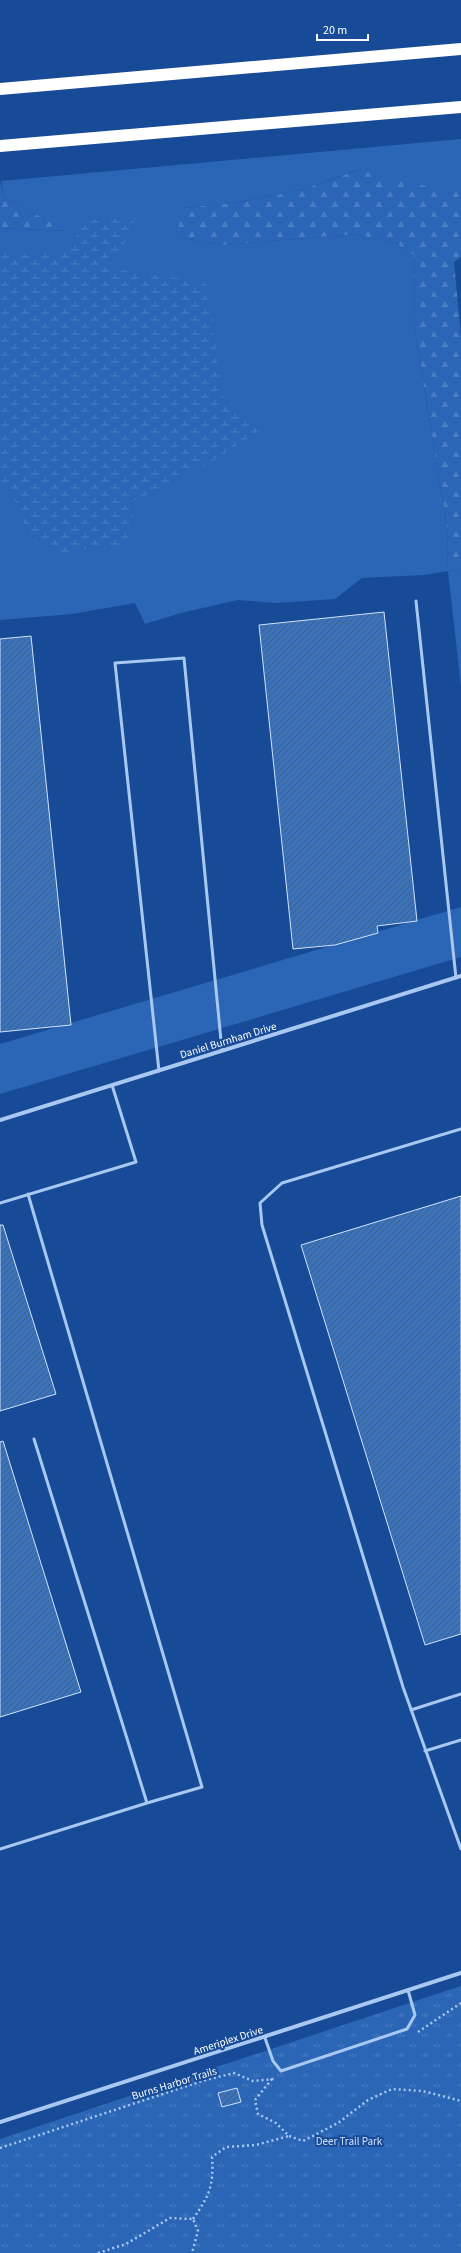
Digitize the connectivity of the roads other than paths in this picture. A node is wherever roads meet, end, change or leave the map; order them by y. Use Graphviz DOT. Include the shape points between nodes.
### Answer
graph roads {
  1 [pos="461,49"];
  2 [pos="0,89"];
  3 [pos="461,107"];
  4 [pos="0,146"];
  5 [pos="416,601"];
  6 [pos="459,977"];
  7 [pos="222,1051"];
  8 [pos="158,1070"];
  9 [pos="112,1085"];
  10 [pos="0,1120"];
  11 [pos="461,1129"];
  12 [pos="28,1194"];
  13 [pos="0,1203"];
  14 [pos="34,1439"];
  15 [pos="461,1694"];
  16 [pos="411,1710"];
  17 [pos="461,1740"];
  18 [pos="426,1751"];
  19 [pos="147,1803"];
  20 [pos="461,1849"];
  21 [pos="0,1850"];
  22 [pos="461,1974"];
  23 [pos="408,1990"];
  24 [pos="265,2038"];
  25 [pos="0,2122"];
  1 -- 2 [label="highway"];
  3 -- 4 [label="highway"];
  5 -- 6 [label="lane"];
  6 -- 7 [label="street, Daniel Burnham Drive"];
  7 -- 8 [label="street, Daniel Burnham Drive"];
  7 -- 8 [label="lane" via="184,658 115,663"];
  8 -- 9 [label="street, Daniel Burnham Drive"];
  9 -- 10 [label="street, Daniel Burnham Drive"];
  9 -- 12 [label="lane" via="136,1162"];
  11 -- 16 [label="lane" via="282,1183 260,1203 262,1225"];
  12 -- 13 [label="lane"];
  12 -- 19 [label="lane" via="202,1787"];
  14 -- 19 [label="lane"];
  15 -- 16 [label="lane"];
  16 -- 18 [label="lane"];
  17 -- 18 [label="lane"];
  18 -- 20 [label="lane"];
  19 -- 21 [label="lane"];
  22 -- 23 [label="street, Ameriplex Drive"];
  23 -- 24 [label="street, Ameriplex Drive"];
  23 -- 24 [label="lane" via="414,2015 407,2029 281,2071 273,2061"];
  24 -- 25 [label="street, Ameriplex Drive"];
}
